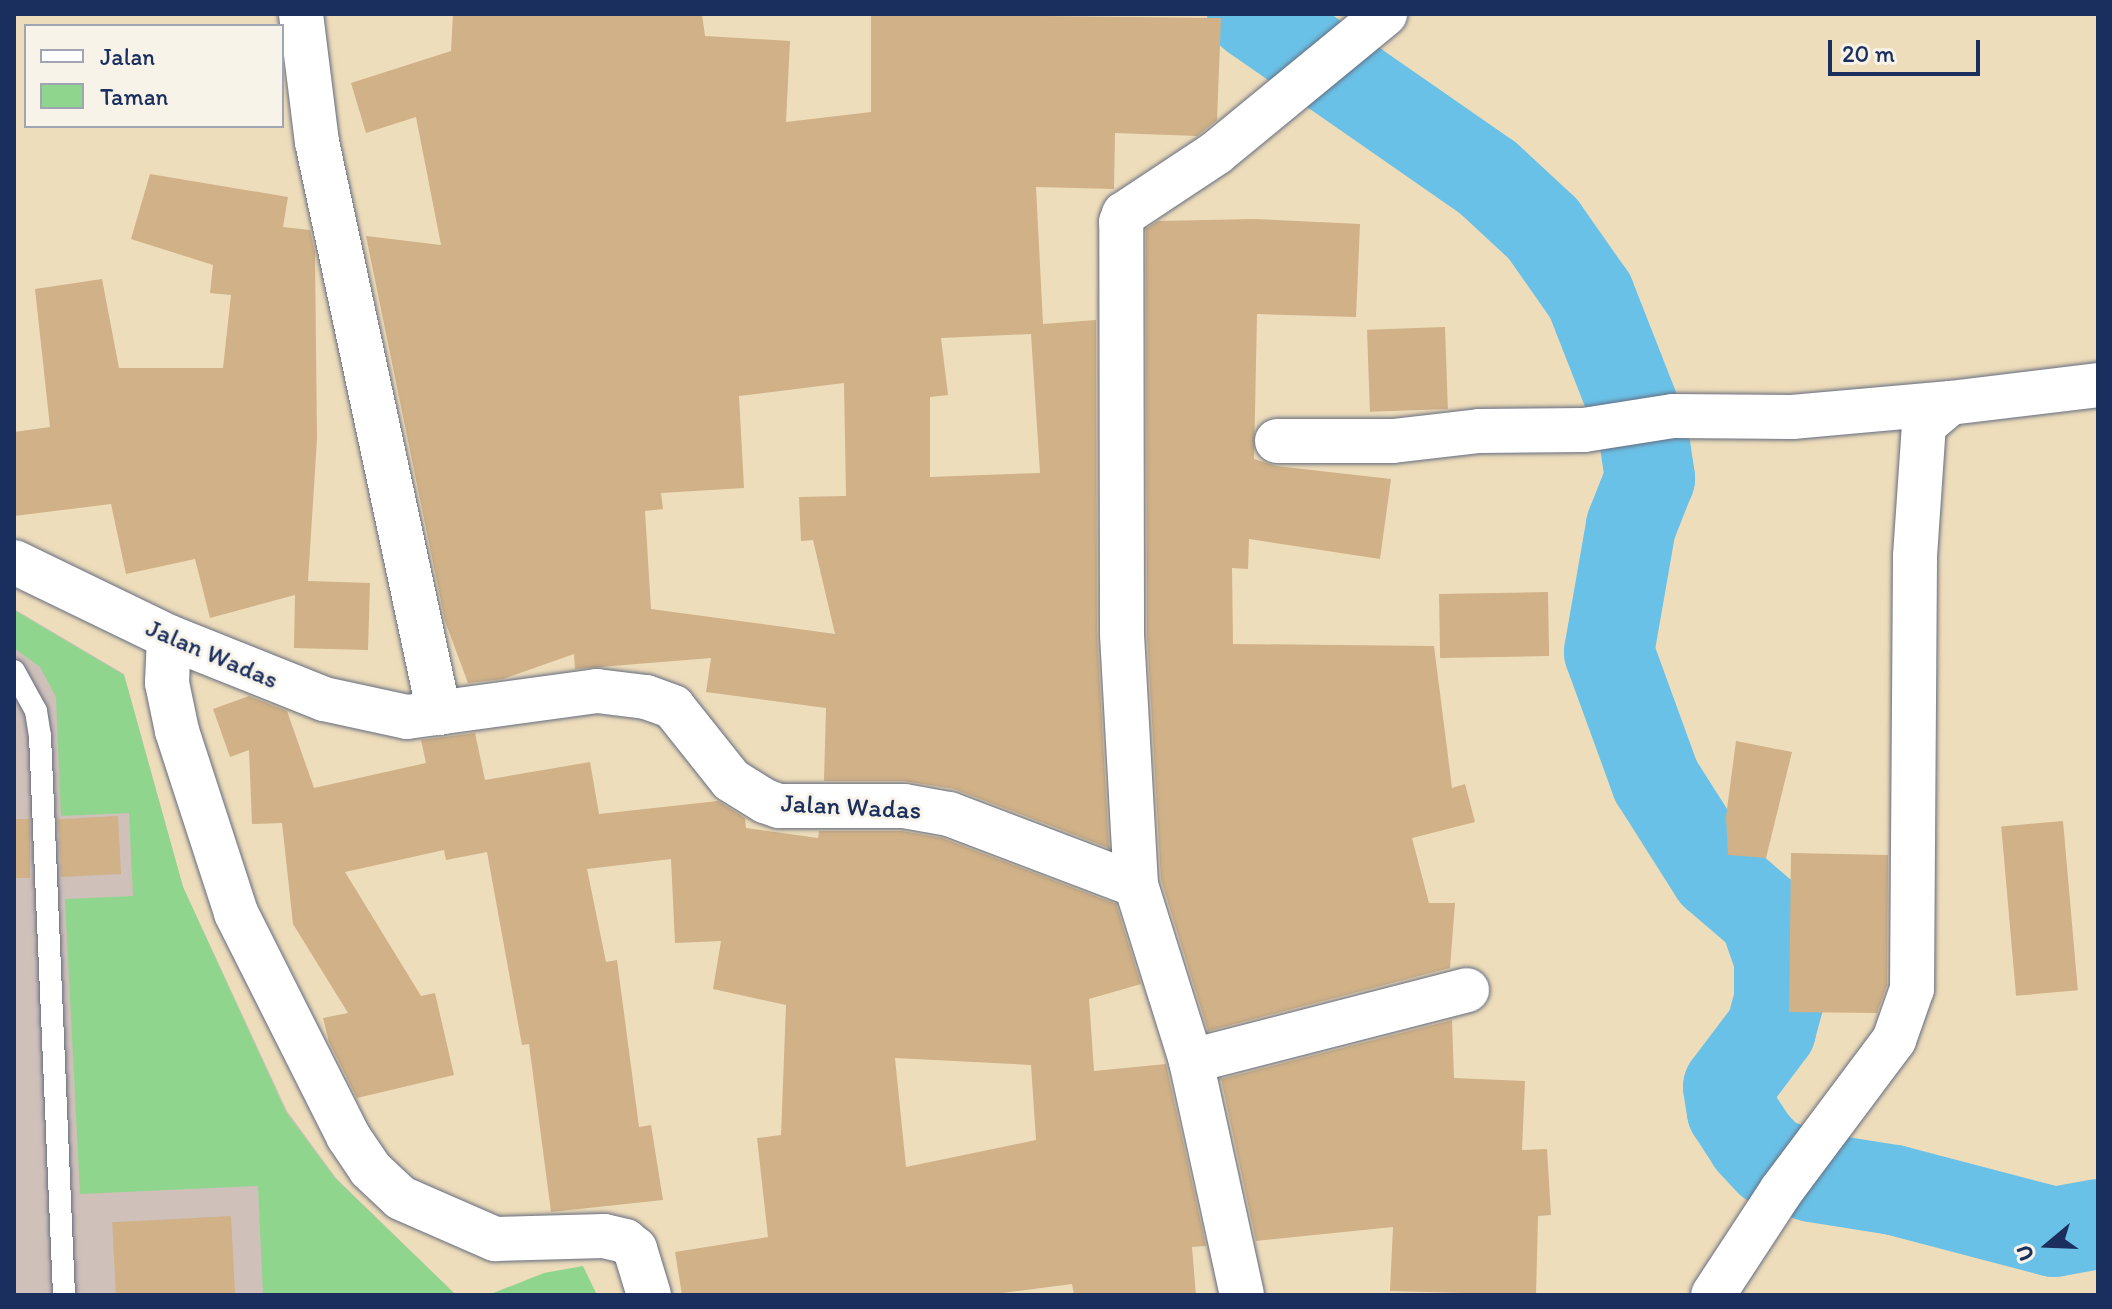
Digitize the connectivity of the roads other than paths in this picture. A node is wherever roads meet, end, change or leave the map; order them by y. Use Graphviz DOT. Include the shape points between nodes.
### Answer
graph roads {
  1 [pos="301,14"];
  2 [pos="1385,14"];
  3 [pos="2098,385"];
  4 [pos="1950,403"];
  5 [pos="1277,441"];
  6 [pos="14,562"];
  7 [pos="169,637"];
  8 [pos="14,671"];
  9 [pos="439,713"];
  10 [pos="1136,885"];
  11 [pos="1467,990"];
  12 [pos="1191,1061"];
  13 [pos="64,1295"];
  14 [pos="649,1295"];
  15 [pos="1242,1295"];
  16 [pos="1713,1295"];
  1 -- 9 [label="street" via="317,142"];
  2 -- 10 [label="street" via="1216,153 1124,214 1121,222 1122,634"];
  3 -- 4 [label="street"];
  4 -- 5 [label="street" via="1792,417 1673,416 1584,430 1479,431 1393,441"];
  4 -- 16 [label="street" via="1929,417 1920,447 1912,989 1894,1040 1781,1191"];
  6 -- 7 [label="street, Jalan Wadas"];
  7 -- 9 [label="street, Jalan Wadas" via="349,706 407,717"];
  7 -- 14 [label="street" via="167,683 177,731 236,913 348,1136 370,1169 401,1198 495,1239 604,1236 625,1241 635,1249"];
  8 -- 13 [label="lane" via="36,711 40,736"];
  9 -- 10 [label="street, Jalan Wadas" via="597,691 646,697 673,707 731,780 765,801 779,806 904,806 949,814"];
  10 -- 12 [label="street"];
  11 -- 12 [label="street"];
  12 -- 15 [label="street"];
}
